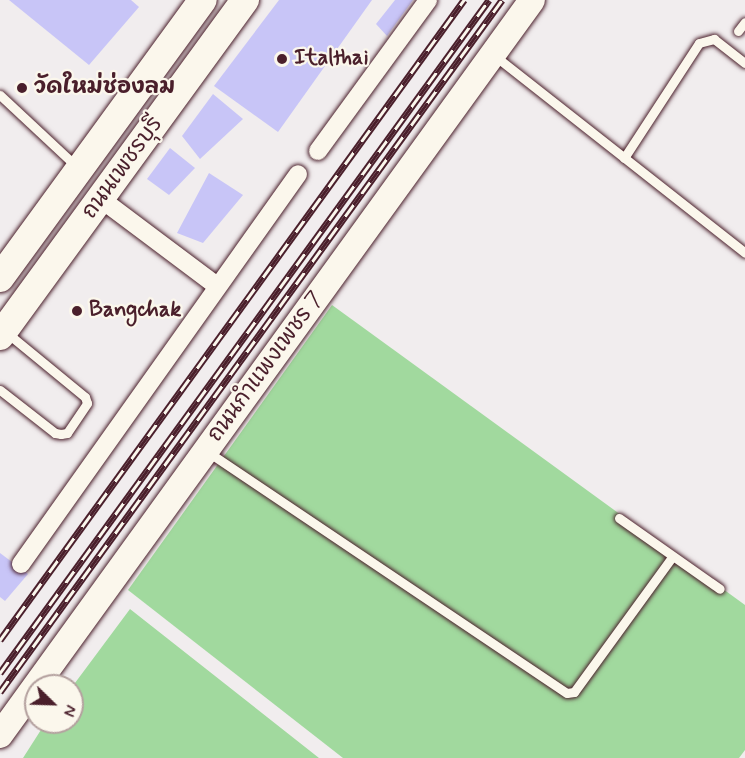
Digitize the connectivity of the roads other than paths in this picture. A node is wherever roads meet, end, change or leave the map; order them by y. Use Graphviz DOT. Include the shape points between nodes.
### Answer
graph roads {
  1 [pos="244,0"];
  2 [pos="428,0"];
  3 [pos="532,0"];
  4 [pos="196,5"];
  5 [pos="745,22"];
  6 [pos="738,31"];
  7 [pos="493,54"];
  8 [pos="745,63"];
  9 [pos="0,94"];
  10 [pos="318,151"];
  11 [pos="624,158"];
  12 [pos="80,169"];
  13 [pos="298,174"];
  14 [pos="61,194"];
  15 [pos="94,208"];
  16 [pos="745,253"];
  17 [pos="0,278"];
  18 [pos="217,286"];
  19 [pos="2,333"];
  20 [pos="0,390"];
  21 [pos="206,451"];
  22 [pos="619,518"];
  23 [pos="672,557"];
  24 [pos="21,564"];
  25 [pos="720,589"];
  26 [pos="0,735"];
  1 -- 15 [label="main road, ถนนเพชรบุรี"];
  2 -- 10 [label="street"];
  3 -- 7 [label="street, ถนนกำแพงเพชร 7"];
  4 -- 12 [label="main road, ถนนเพชรบุรี"];
  5 -- 6 [label="lane"];
  7 -- 11 [label="lane"];
  7 -- 21 [label="street, ถนนกำแพงเพชร 7"];
  8 -- 11 [label="lane" via="714,39 699,43"];
  9 -- 12 [label="lane"];
  11 -- 16 [label="lane"];
  12 -- 14 [label="main road, ถนนเพชรบุรี"];
  13 -- 18 [label="street"];
  14 -- 15 [label="main road"];
  14 -- 17 [label="main road, ถนนเพชรบุรี"];
  15 -- 18 [label="street"];
  15 -- 19 [label="main road, ถนนเพชรบุรี"];
  18 -- 24 [label="street"];
  19 -- 20 [label="lane" via="85,397 87,404 67,433 61,434"];
  21 -- 23 [label="lane" via="567,693 574,692"];
  21 -- 26 [label="street, ถนนกำแพงเพชร 7"];
  22 -- 23 [label="lane"];
  23 -- 25 [label="lane"];
}
